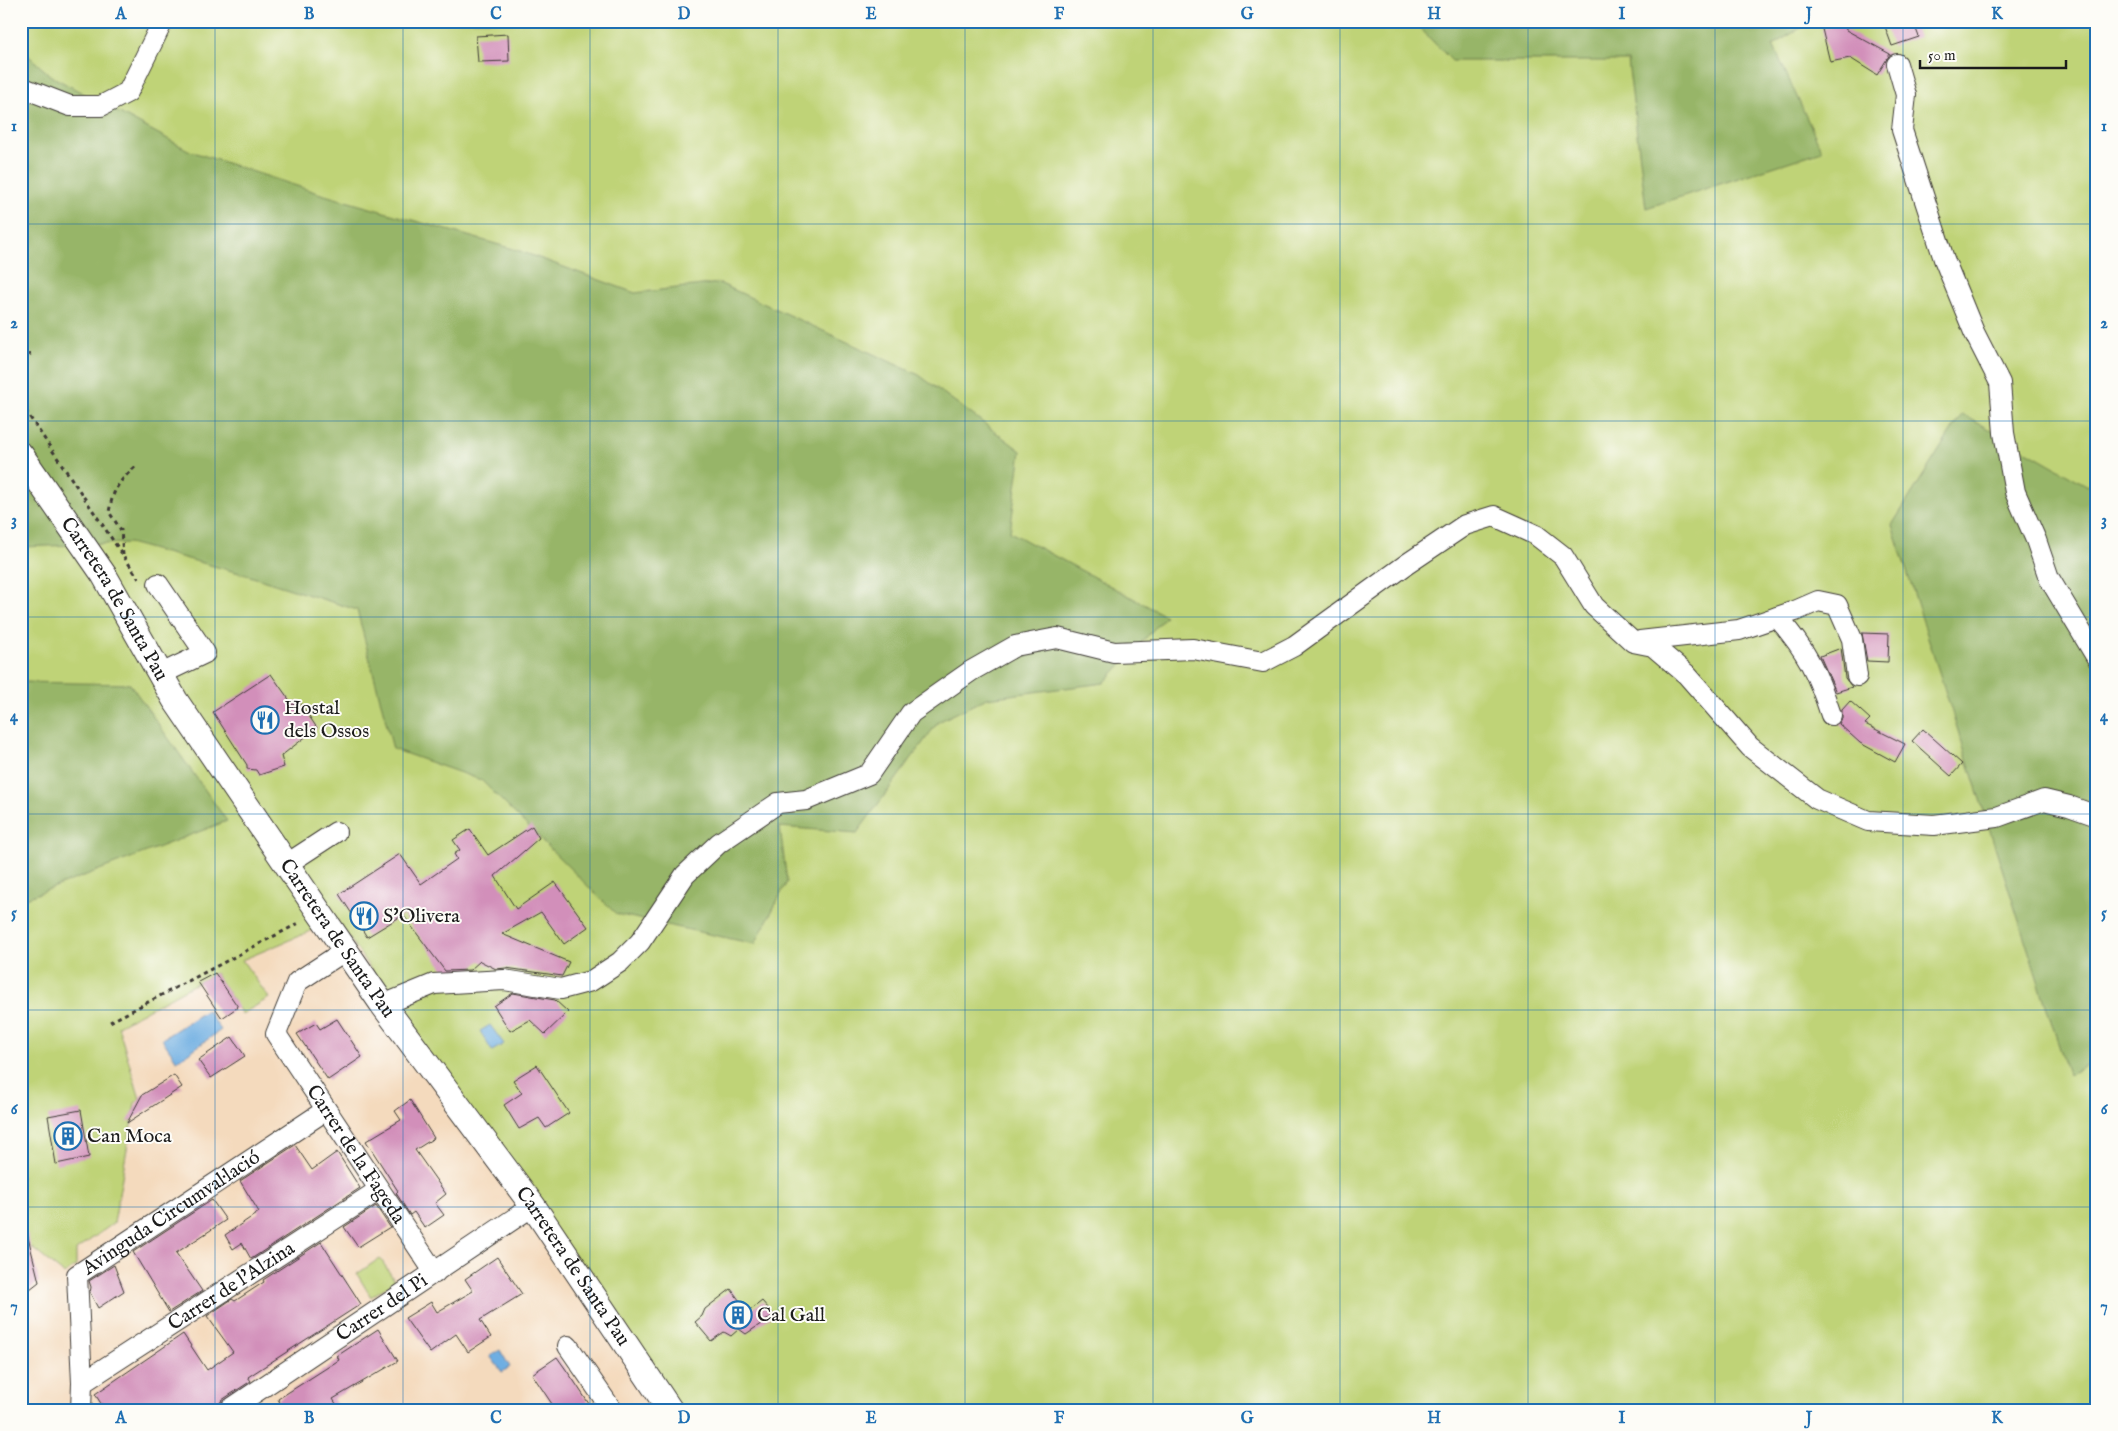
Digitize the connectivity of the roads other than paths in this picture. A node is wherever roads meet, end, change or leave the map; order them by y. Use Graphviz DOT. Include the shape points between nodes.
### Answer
graph roads {
  1 [pos="163,21"];
  2 [pos="1897,64"];
  3 [pos="21,87"];
  4 [pos="21,455"];
  5 [pos="151,586"];
  6 [pos="1777,617"];
  7 [pos="1633,642"];
  8 [pos="2097,658"];
  9 [pos="161,674"];
  10 [pos="1857,676"];
  11 [pos="1830,715"];
  12 [pos="2097,816"];
  13 [pos="336,832"];
  14 [pos="287,864"];
  15 [pos="346,950"];
  16 [pos="383,1005"];
  17 [pos="326,1110"];
  18 [pos="379,1190"];
  19 [pos="533,1206"];
  20 [pos="435,1273"];
  21 [pos="568,1346"];
  22 [pos="82,1383"];
  23 [pos="81,1410"];
  24 [pos="230,1410"];
  25 [pos="612,1410"];
  26 [pos="670,1410"];
  1 -- 3 [label="street" via="128,92 101,106 70,106"];
  2 -- 8 [label="street" via="1906,95 1902,130 1944,259 1974,332 2000,383 2004,433 2015,492 2049,578"];
  4 -- 9 [label="main road, Carretera de Santa Pau" via="104,575"];
  5 -- 9 [label="street" via="205,653"];
  6 -- 7 [label="street" via="1739,630"];
  6 -- 10 [label="street" via="1818,600 1837,605 1852,639"];
  6 -- 11 [label="street" via="1799,642 1819,677"];
  7 -- 12 [label="street" via="1654,646 1686,674 1750,747 1817,799 1868,821 1934,825 1997,818 2044,800"];
  7 -- 16 [label="street" via="1594,606 1563,556 1536,535 1494,516 1465,525 1294,646 1264,662 1194,649 1114,652 1057,638 1015,646 971,671 911,713 869,774 806,800 778,802 719,843 685,874 640,942 620,962 591,981 561,989 504,980 434,984"];
  9 -- 14 [label="main road, Carretera de Santa Pau" via="175,700"];
  13 -- 14 [label="street"];
  14 -- 15 [label="main road, Carretera de Santa Pau"];
  15 -- 16 [label="main road, Carretera de Santa Pau"];
  15 -- 17 [label="street, Carrer de la Fageda" via="297,982 276,1034"];
  16 -- 19 [label="main road, Carretera de Santa Pau"];
  17 -- 18 [label="street, Carrer de la Fageda"];
  17 -- 22 [label="street, Avinguda Circumval·lació" via="77,1275"];
  18 -- 20 [label="street, Carrer de la Fageda"];
  18 -- 22 [label="street, Carrer de l'Alzina"];
  19 -- 20 [label="street, Carrer del Pi"];
  19 -- 26 [label="main road, Carretera de Santa Pau"];
  20 -- 24 [label="street, Carrer del Pi"];
  21 -- 25 [label="street"];
  22 -- 23 [label="street, Avinguda Circumval·lació"];
}
